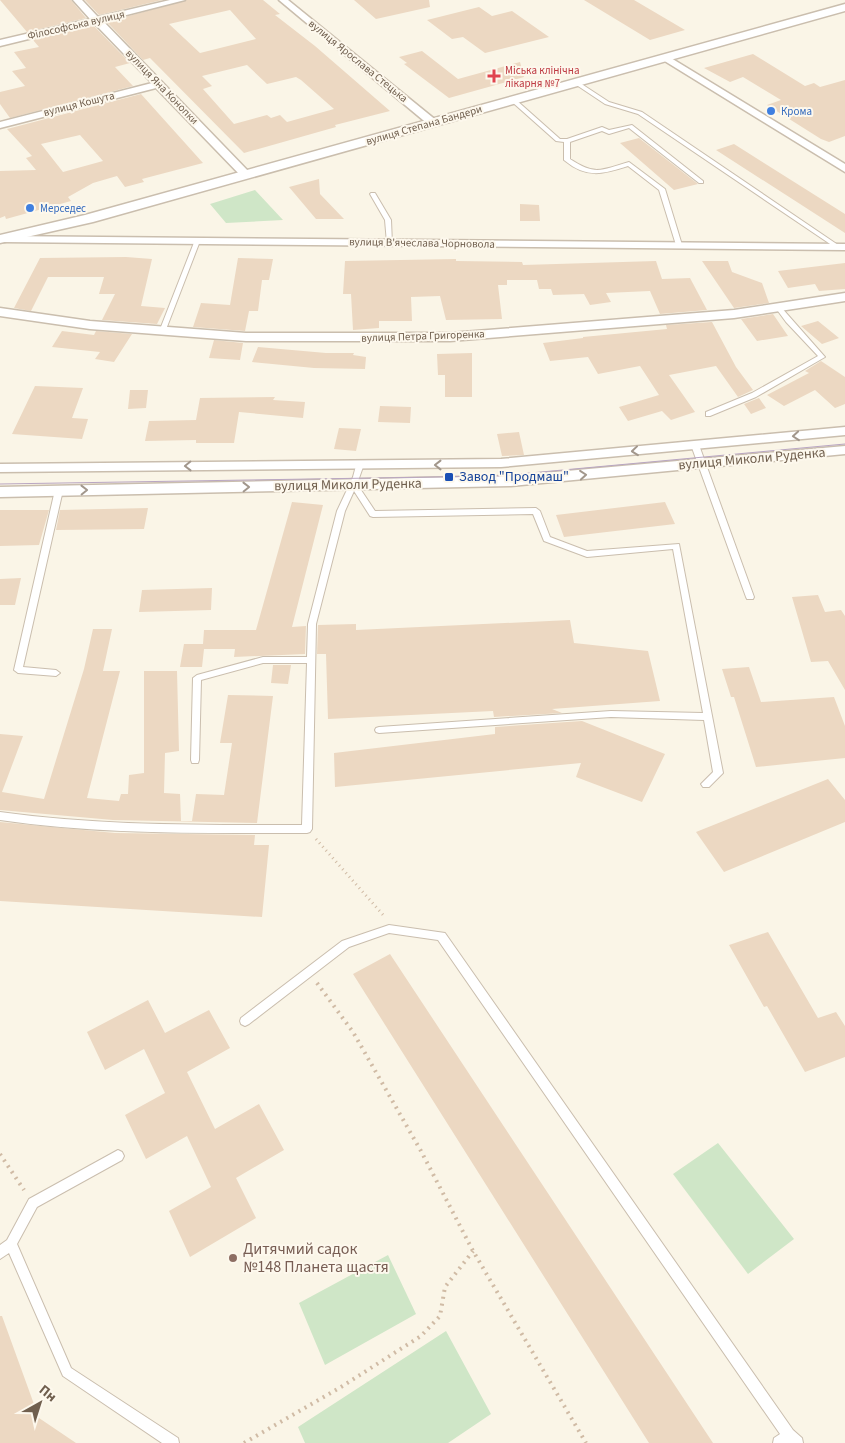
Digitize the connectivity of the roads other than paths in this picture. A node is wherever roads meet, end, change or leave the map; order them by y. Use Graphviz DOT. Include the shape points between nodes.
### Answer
graph roads {
  1 [pos="77,0"];
  2 [pos="181,0"];
  3 [pos="283,0"];
  4 [pos="845,7"];
  5 [pos="97,20"];
  6 [pos="0,43"];
  7 [pos="666,58"];
  8 [pos="577,83"];
  9 [pos="159,84"];
  10 [pos="513,100"];
  11 [pos="433,123"];
  12 [pos="0,124"];
  13 [pos="567,141"];
  14 [pos="845,169"];
  15 [pos="246,175"];
  16 [pos="701,182"];
  17 [pos="373,194"];
  18 [pos="1,240"];
  19 [pos="197,241"];
  20 [pos="390,243"];
  21 [pos="679,246"];
  22 [pos="842,247"];
  23 [pos="845,298"];
  24 [pos="778,307"];
  25 [pos="0,312"];
  26 [pos="162,332"];
  27 [pos="708,414"];
  28 [pos="845,431"];
  29 [pos="695,445"];
  30 [pos="845,450"];
  31 [pos="702,463"];
  32 [pos="360,464"];
  33 [pos="0,468"];
  34 [pos="354,485"];
  35 [pos="59,490"];
  36 [pos="0,492"];
  37 [pos="750,596"];
  38 [pos="312,660"];
  39 [pos="56,673"];
  40 [pos="708,717"];
  41 [pos="380,730"];
  42 [pos="195,760"];
  43 [pos="706,784"];
  44 [pos="0,816"];
  45 [pos="245,1021"];
  46 [pos="118,1156"];
  47 [pos="11,1244"];
  48 [pos="0,1253"];
  49 [pos="788,1440"];
  50 [pos="173,1443"];
  1 -- 5 [label="street, вулиця Яна Конопки"];
  2 -- 5 [label="street, Філософська вулиця"];
  3 -- 11 [label="street, вулиця Ярослава Стецька"];
  4 -- 7 [label="street, вулиця Степана Бандери"];
  5 -- 6 [label="street, Філософська вулиця"];
  5 -- 9 [label="street, вулиця Яна Конопки"];
  7 -- 8 [label="street, вулиця Степана Бандери"];
  7 -- 14 [label="street"];
  8 -- 10 [label="street, вулиця Степана Бандери"];
  8 -- 22 [label="lane" via="607,103 640,113"];
  9 -- 12 [label="street, вулиця Кошута"];
  9 -- 15 [label="street, вулиця Яна Конопки"];
  10 -- 11 [label="street, вулиця Степана Бандери"];
  10 -- 13 [label="lane" via="558,140"];
  11 -- 15 [label="street, вулиця Степана Бандери"];
  13 -- 16 [label="lane" via="602,129 609,132 630,126"];
  13 -- 21 [label="lane" via="567,160 584,172 600,173 629,164 662,189"];
  15 -- 18 [label="street, вулиця Степана Бандери"];
  17 -- 20 [label="lane" via="388,220"];
  18 -- 19 [label="street, вулиця В'ячеслава Чорновола"];
  19 -- 20 [label="street, вулиця В'ячеслава Чорновола"];
  19 -- 26 [label="lane"];
  20 -- 21 [label="street, вулиця В'ячеслава Чорновола"];
  21 -- 22 [label="street, вулиця В'ячеслава Чорновола"];
  23 -- 24 [label="street, вулиця Петра Григоренка"];
  24 -- 26 [label="street, вулиця Петра Григоренка" via="734,314 450,337 256,338"];
  24 -- 27 [label="lane" via="822,357 754,395"];
  25 -- 26 [label="street, вулиця Петра Григоренка"];
  28 -- 29 [label="street, вулиця Миколи Руденка, one-way"];
  29 -- 31 [label="lane"];
  29 -- 32 [label="street, вулиця Миколи Руденка, one-way" via="501,463"];
  30 -- 31 [label="street, вулиця Миколи Руденка"];
  34 -- 31 [label="street, вулиця Миколи Руденка, one-way" via="511,481"];
  31 -- 37 [label="lane"];
  32 -- 33 [label="street, вулиця Миколи Руденка, one-way"];
  32 -- 34 [label="lane"];
  35 -- 34 [label="street, вулиця Миколи Руденка, one-way"];
  34 -- 38 [label="lane" via="341,512 312,624"];
  34 -- 40 [label="lane" via="373,514 536,511 547,539 587,554 676,546"];
  35 -- 36 [label="street, вулиця Миколи Руденка"];
  35 -- 39 [label="lane" via="18,670"];
  38 -- 42 [label="lane" via="263,660 197,678"];
  38 -- 44 [label="lane" via="307,829 114,827"];
  40 -- 41 [label="lane" via="611,714"];
  40 -- 43 [label="lane" via="718,773"];
  45 -- 49 [label="lane" via="346,944 389,929 440,936"];
  46 -- 47 [label="lane" via="33,1203"];
  47 -- 48 [label="lane"];
  47 -- 50 [label="lane" via="66,1372"];
}
